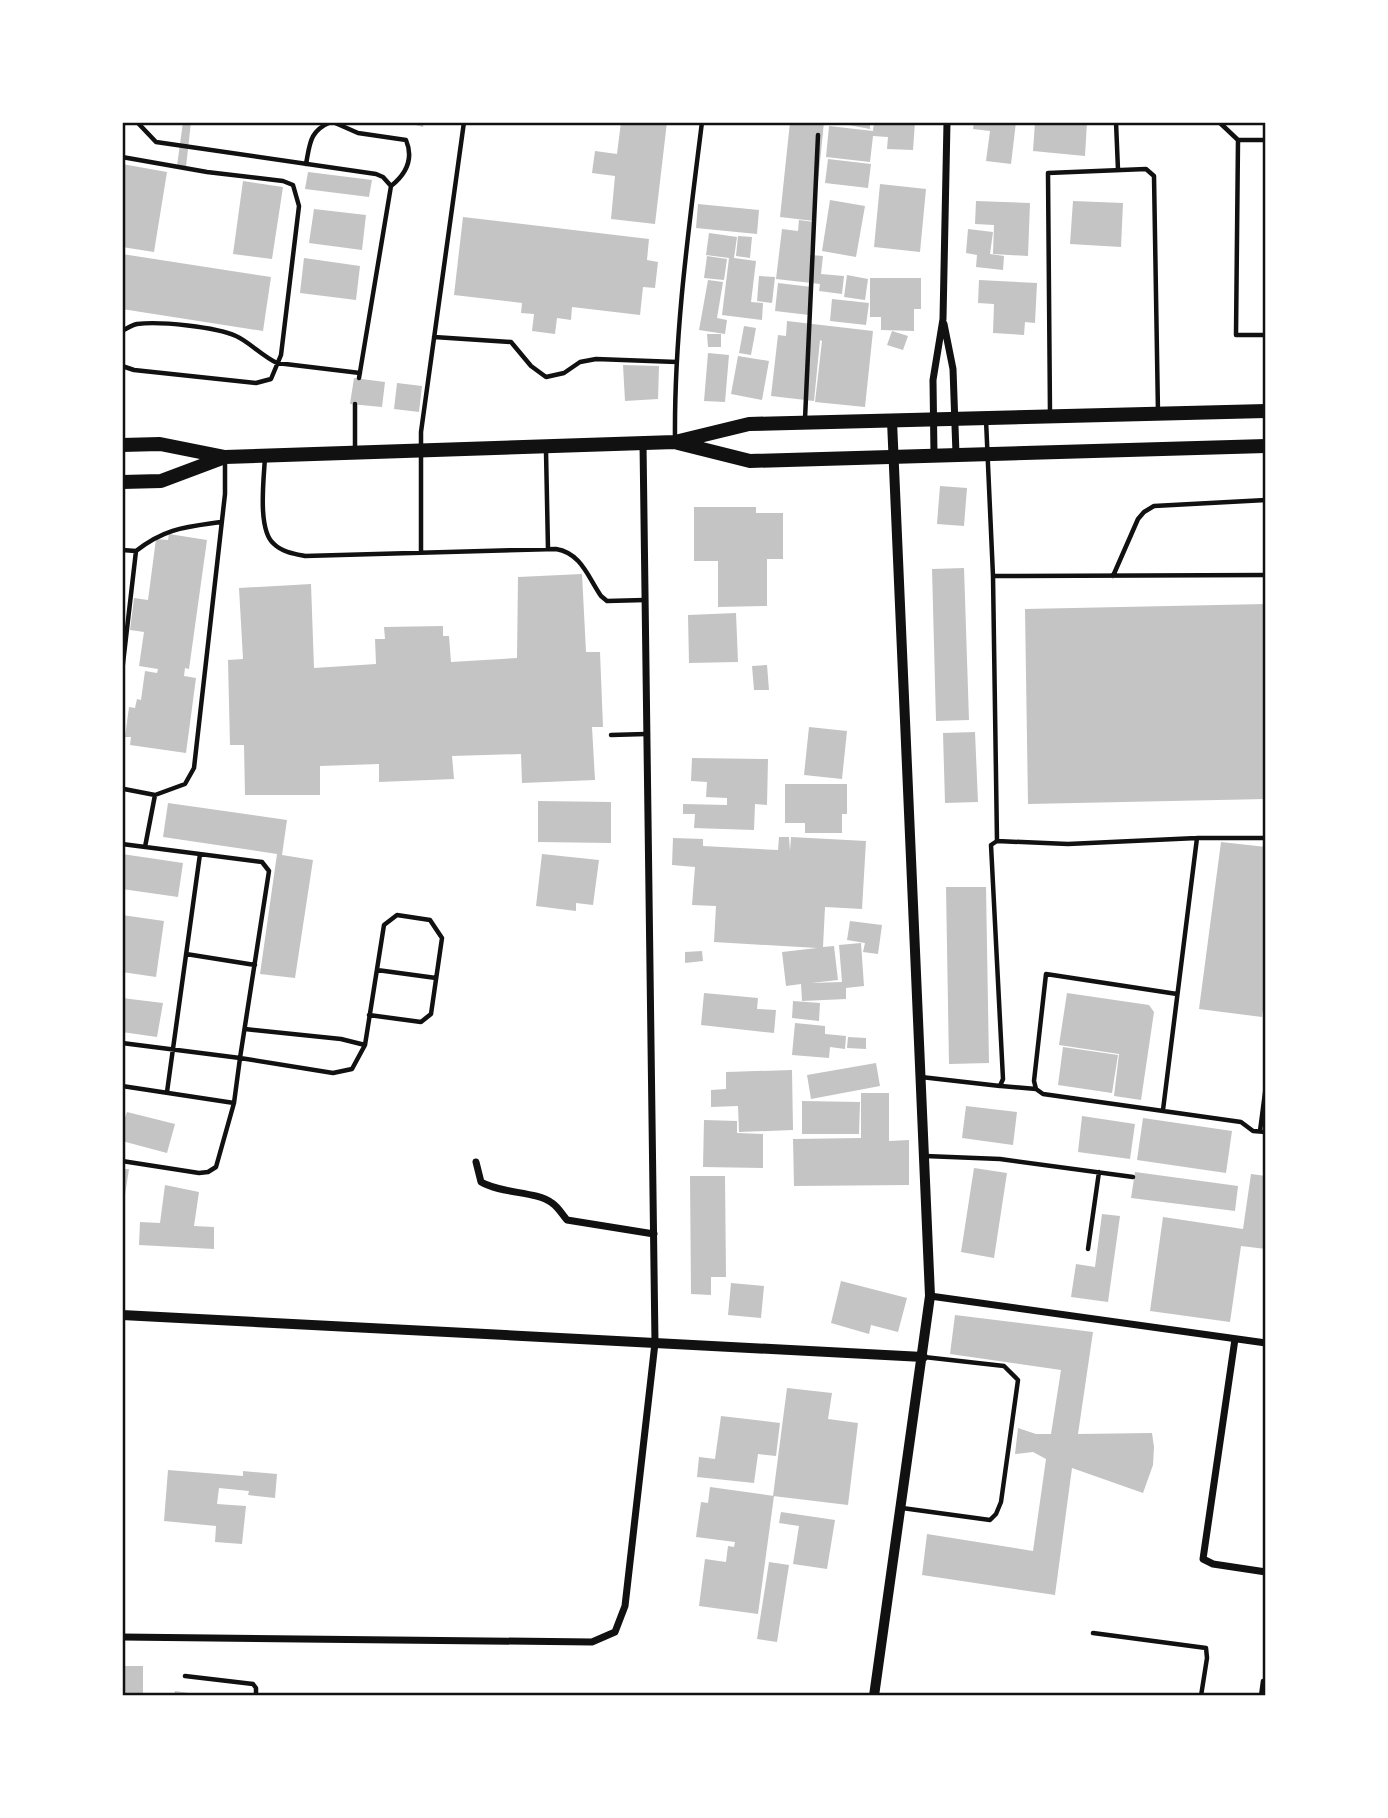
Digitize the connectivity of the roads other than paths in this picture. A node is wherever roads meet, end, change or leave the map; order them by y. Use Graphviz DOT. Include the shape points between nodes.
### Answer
graph roads {
  1 [pos="137,122"];
  2 [pos="332,122"];
  3 [pos="464,122"];
  4 [pos="702,122"];
  5 [pos="947,122"];
  6 [pos="1116,122"];
  7 [pos="1219,122"];
  8 [pos="818,135"];
  9 [pos="1238,139"];
  10 [pos="1265,140"];
  11 [pos="122,157"];
  12 [pos="306,164"];
  13 [pos="1118,170"];
  14 [pos="391,186"];
  15 [pos="943,319"];
  16 [pos="122,331"];
  17 [pos="1265,335"];
  18 [pos="434,337"];
  19 [pos="677,362"];
  20 [pos="277,363"];
  21 [pos="122,366"];
  22 [pos="355,404"];
  23 [pos="1265,411"];
  24 [pos="1158,414"];
  25 [pos="1051,416"];
  26 [pos="986,419"];
  27 [pos="934,420"];
  28 [pos="955,420"];
  29 [pos="892,421"];
  30 [pos="805,423"];
  31 [pos="675,442"];
  32 [pos="643,443"];
  33 [pos="122,445"];
  34 [pos="546,446"];
  35 [pos="1265,446"];
  36 [pos="420,451"];
  37 [pos="355,453"];
  38 [pos="987,454"];
  39 [pos="956,455"];
  40 [pos="265,456"];
  41 [pos="934,456"];
  42 [pos="225,457"];
  43 [pos="893,457"];
  44 [pos="122,482"];
  45 [pos="1265,500"];
  46 [pos="221,523"];
  47 [pos="548,549"];
  48 [pos="122,550"];
  49 [pos="136,551"];
  50 [pos="421,552"];
  51 [pos="1265,575"];
  52 [pos="993,576"];
  53 [pos="1112,576"];
  54 [pos="645,600"];
  55 [pos="122,672"];
  56 [pos="647,734"];
  57 [pos="611,735"];
  58 [pos="123,787"];
  59 [pos="155,795"];
  60 [pos="122,802"];
  61 [pos="1197,838"];
  62 [pos="1265,838"];
  63 [pos="997,841"];
  64 [pos="122,844"];
  65 [pos="145,847"];
  66 [pos="200,854"];
  67 [pos="186,954"];
  68 [pos="255,965"];
  69 [pos="377,970"];
  70 [pos="436,978"];
  71 [pos="1177,994"];
  72 [pos="369,1015"];
  73 [pos="245,1028"];
  74 [pos="122,1043"];
  75 [pos="365,1045"];
  76 [pos="172,1049"];
  77 [pos="240,1058"];
  78 [pos="920,1077"];
  79 [pos="1265,1085"];
  80 [pos="122,1086"];
  81 [pos="1000,1086"];
  82 [pos="1036,1089"];
  83 [pos="167,1092"];
  84 [pos="234,1102"];
  85 [pos="1163,1110"];
  86 [pos="1263,1132"];
  87 [pos="924,1156"];
  88 [pos="122,1161"];
  89 [pos="476,1162"];
  90 [pos="1099,1172"];
  91 [pos="1133,1177"];
  92 [pos="654,1234"];
  93 [pos="1088,1249"];
  94 [pos="930,1296"];
  95 [pos="122,1315"];
  96 [pos="1235,1339"];
  97 [pos="655,1343"];
  98 [pos="1265,1343"];
  99 [pos="923,1357"];
  100 [pos="901,1508"];
  101 [pos="1265,1572"];
  102 [pos="1093,1633"];
  103 [pos="122,1637"];
  104 [pos="185,1676"];
  105 [pos="1263,1681"];
  106 [pos="256,1696"];
  107 [pos="874,1696"];
  108 [pos="1201,1696"];
  109 [pos="1261,1696"];
  1 -- 12 [label="lane" via="156,142"];
  2 -- 12 [label="lane" via="318,127"];
  2 -- 14 [label="lane" via="358,133 406,140 409,165"];
  3 -- 18 [label="lane"];
  4 -- 19 [label="lane"];
  5 -- 15 [label="street"];
  6 -- 13 [label="lane"];
  7 -- 9 [label="lane"];
  8 -- 30 [label="lane"];
  9 -- 10 [label="lane"];
  9 -- 17 [label="lane" via="1236,335"];
  11 -- 20 [label="lane" via="293,185 299,206"];
  12 -- 14 [label="lane" via="376,174"];
  13 -- 24 [label="lane" via="1146,169 1154,176"];
  13 -- 25 [label="lane" via="1048,173"];
  14 -- 20 [label="lane" via="360,376"];
  15 -- 27 [label="street" via="933,370"];
  15 -- 28 [label="street" via="953,369"];
  16 -- 20 [label="lane" via="134,324 155,323 208,329 238,336"];
  18 -- 19 [label="lane" via="511,342 546,377 596,359"];
  18 -- 36 [label="lane"];
  19 -- 31 [label="lane"];
  20 -- 21 [label="lane" via="271,379 256,383"];
  22 -- 37 [label="lane"];
  23 -- 24 [label="main road"];
  24 -- 25 [label="main road"];
  25 -- 26 [label="main road"];
  26 -- 28 [label="main road"];
  26 -- 38 [label="lane"];
  27 -- 28 [label="main road"];
  27 -- 29 [label="main road"];
  27 -- 41 [label="street"];
  28 -- 39 [label="street"];
  29 -- 30 [label="main road"];
  29 -- 43 [label="street"];
  30 -- 31 [label="main road" via="749,424"];
  31 -- 32 [label="main road"];
  31 -- 43 [label="main road" via="750,461"];
  32 -- 34 [label="main road"];
  32 -- 54 [label="street"];
  33 -- 42 [label="main road" via="160,444"];
  34 -- 36 [label="main road"];
  34 -- 47 [label="lane"];
  35 -- 38 [label="main road"];
  36 -- 37 [label="main road"];
  36 -- 50 [label="lane"];
  37 -- 40 [label="main road"];
  38 -- 39 [label="main road"];
  38 -- 52 [label="lane"];
  39 -- 41 [label="main road"];
  40 -- 42 [label="main road"];
  40 -- 50 [label="lane" via="264,529 272,544 305,556"];
  41 -- 43 [label="main road"];
  42 -- 44 [label="main road" via="161,481"];
  42 -- 46 [label="lane"];
  43 -- 78 [label="street"];
  45 -- 53 [label="lane" via="1154,506 1138,519"];
  46 -- 49 [label="lane" via="173,529"];
  46 -- 59 [label="lane" via="194,768 185,784"];
  47 -- 50 [label="lane"];
  47 -- 54 [label="lane" via="568,551 576,557 607,601"];
  48 -- 49 [label="lane"];
  49 -- 55 [label="lane"];
  51 -- 53 [label="lane"];
  52 -- 53 [label="lane"];
  52 -- 63 [label="lane"];
  54 -- 56 [label="street"];
  56 -- 57 [label="lane"];
  56 -- 92 [label="street"];
  58 -- 59 [label="lane"];
  58 -- 60 [label="lane"];
  59 -- 65 [label="lane"];
  61 -- 62 [label="lane"];
  61 -- 63 [label="lane" via="1068,844"];
  61 -- 71 [label="lane"];
  63 -- 81 [label="lane" via="991,845"];
  64 -- 65 [label="lane"];
  65 -- 66 [label="lane"];
  66 -- 67 [label="lane"];
  66 -- 68 [label="lane" via="262,862 269,871"];
  67 -- 68 [label="lane"];
  67 -- 76 [label="lane"];
  68 -- 73 [label="lane"];
  69 -- 70 [label="lane"];
  69 -- 70 [label="lane" via="384,925 397,915 430,920 442,937"];
  69 -- 72 [label="lane"];
  70 -- 72 [label="lane" via="431,1014 421,1022"];
  71 -- 82 [label="lane" via="1046,974"];
  71 -- 85 [label="lane"];
  72 -- 75 [label="lane"];
  73 -- 75 [label="lane"];
  73 -- 77 [label="lane"];
  74 -- 76 [label="lane"];
  75 -- 77 [label="lane" via="352,1069 333,1073"];
  76 -- 77 [label="lane"];
  76 -- 83 [label="lane"];
  77 -- 84 [label="lane"];
  78 -- 81 [label="lane"];
  78 -- 87 [label="street"];
  79 -- 86 [label="lane"];
  80 -- 83 [label="lane"];
  81 -- 82 [label="lane"];
  82 -- 85 [label="lane" via="1042,1094"];
  83 -- 84 [label="lane"];
  84 -- 88 [label="lane" via="216,1167 208,1172"];
  85 -- 86 [label="lane" via="1241,1122"];
  87 -- 90 [label="lane" via="1000,1159"];
  87 -- 94 [label="street"];
  89 -- 92 [label="street" via="481,1182 492,1189 545,1199 567,1220"];
  90 -- 91 [label="lane"];
  90 -- 93 [label="lane"];
  92 -- 97 [label="street"];
  94 -- 96 [label="street"];
  94 -- 99 [label="street"];
  95 -- 97 [label="street"];
  96 -- 98 [label="street"];
  96 -- 101 [label="street" via="1203,1559"];
  97 -- 99 [label="street"];
  97 -- 103 [label="street" via="625,1606 615,1632 592,1642"];
  99 -- 100 [label="street"];
  99 -- 100 [label="lane" via="1004,1366 1018,1380 1003,1489 990,1520"];
  100 -- 107 [label="street"];
  102 -- 108 [label="lane" via="1206,1648"];
  104 -- 106 [label="lane" via="253,1684"];
  105 -- 109 [label="lane"];
}
